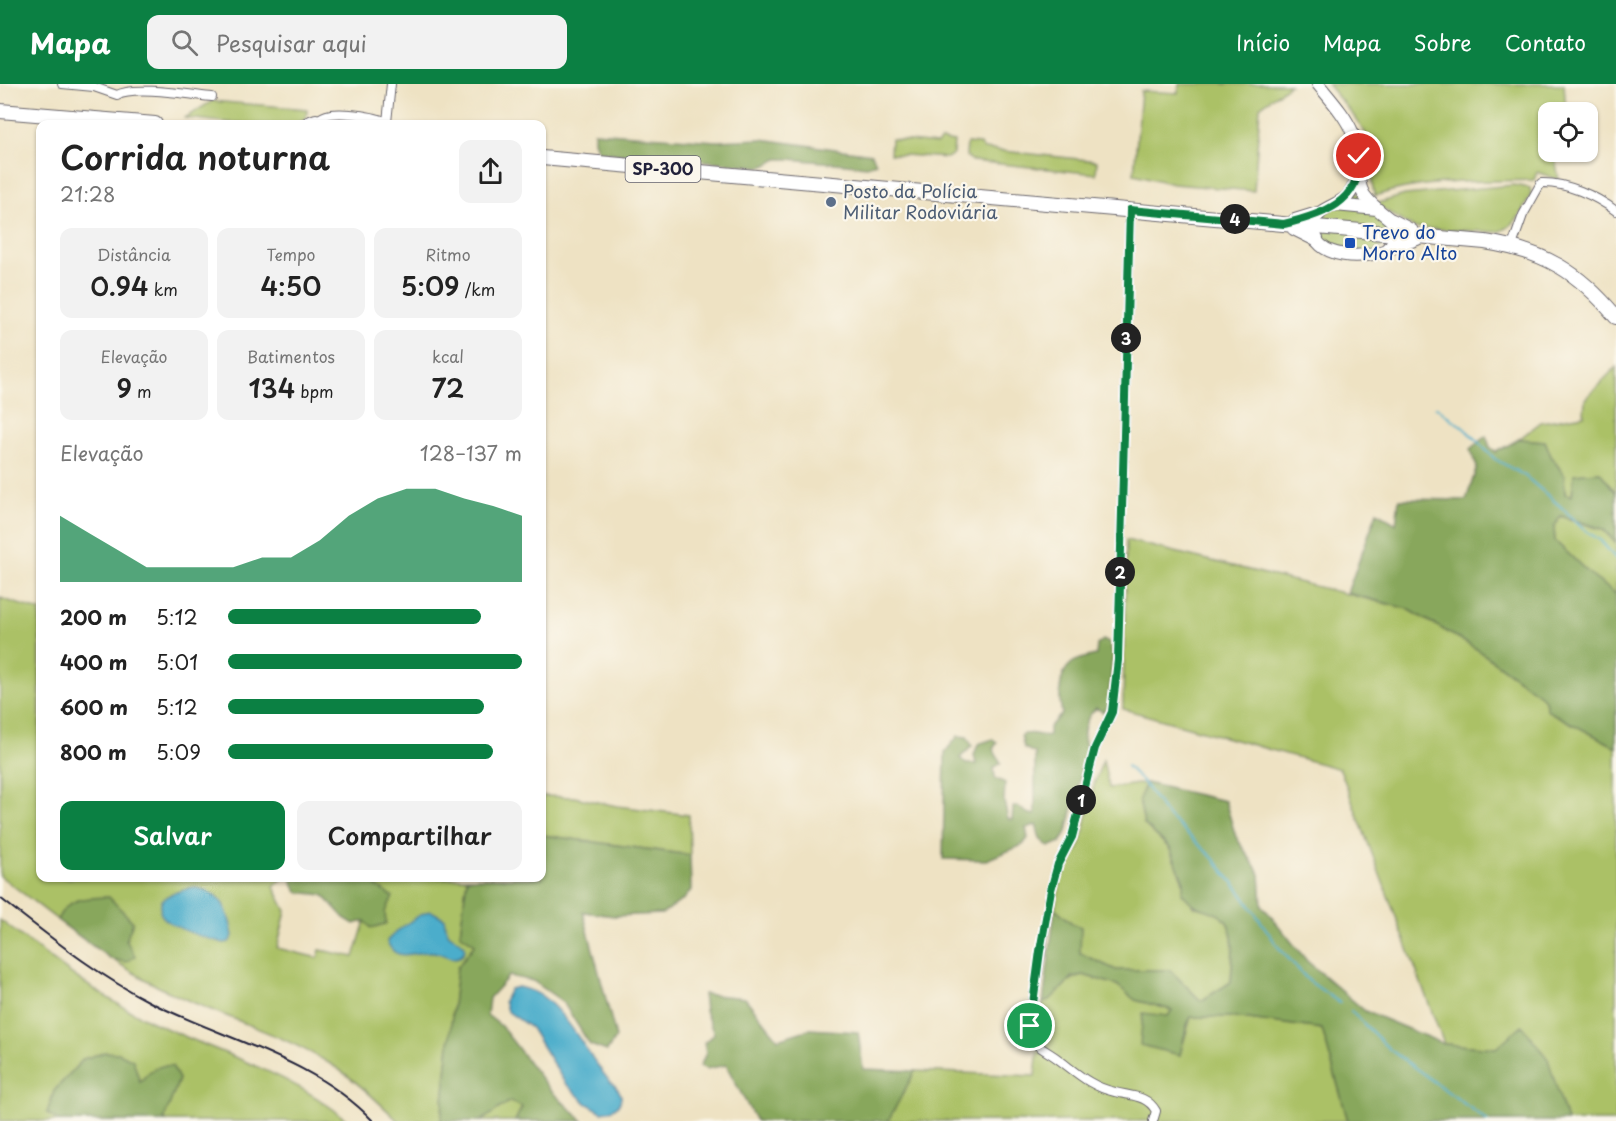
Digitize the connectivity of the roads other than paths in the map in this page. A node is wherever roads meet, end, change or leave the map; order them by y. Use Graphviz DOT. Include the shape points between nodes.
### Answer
graph roads {
  1 [pos="62,84"];
  2 [pos="391,84"];
  3 [pos="1318,84"];
  4 [pos="212,97"];
  5 [pos="0,111"];
  6 [pos="107,120"];
  7 [pos="317,120"];
  8 [pos="380,120"];
  9 [pos="388,120"];
  10 [pos="546,158"];
  11 [pos="1359,175"];
  12 [pos="1334,205"];
  13 [pos="1377,208"];
  14 [pos="1130,210"];
  15 [pos="1616,211"];
  16 [pos="1316,226"];
  17 [pos="1393,227"];
  18 [pos="1425,236"];
  19 [pos="1512,246"];
  20 [pos="1389,248"];
  21 [pos="1616,317"];
  22 [pos="1153,1121"];
  1 -- 4 [label="street" via="94,87 117,95 135,90"];
  2 -- 9 [label="street"];
  3 -- 11 [label="main road" via="1353,134"];
  5 -- 6 [label="main road"];
  7 -- 8 [label="street" via="333,113"];
  10 -- 14 [label="main road, SP-300"];
  11 -- 12 [label="main road" via="1349,194"];
  11 -- 13 [label="main road" via="1364,194"];
  12 -- 13 [label="main road"];
  12 -- 16 [label="main road"];
  13 -- 17 [label="main road"];
  14 -- 16 [label="main road, SP-300"];
  14 -- 22 [label="street" via="1114,700 1095,748 1072,837 1058,864 1051,890 1030,1026 1034,1043 1092,1084 1148,1101 1156,1111"];
  15 -- 19 [label="street" via="1595,197 1555,183 1541,183 1523,214"];
  16 -- 17 [label="main road, SP-300"];
  16 -- 20 [label="main road" via="1326,249 1345,255 1373,255"];
  17 -- 18 [label="main road, SP-300"];
  17 -- 20 [label="main road"];
  18 -- 19 [label="main road, SP-300"];
  18 -- 20 [label="main road"];
  19 -- 21 [label="main road, SP-300" via="1567,270"];
}
